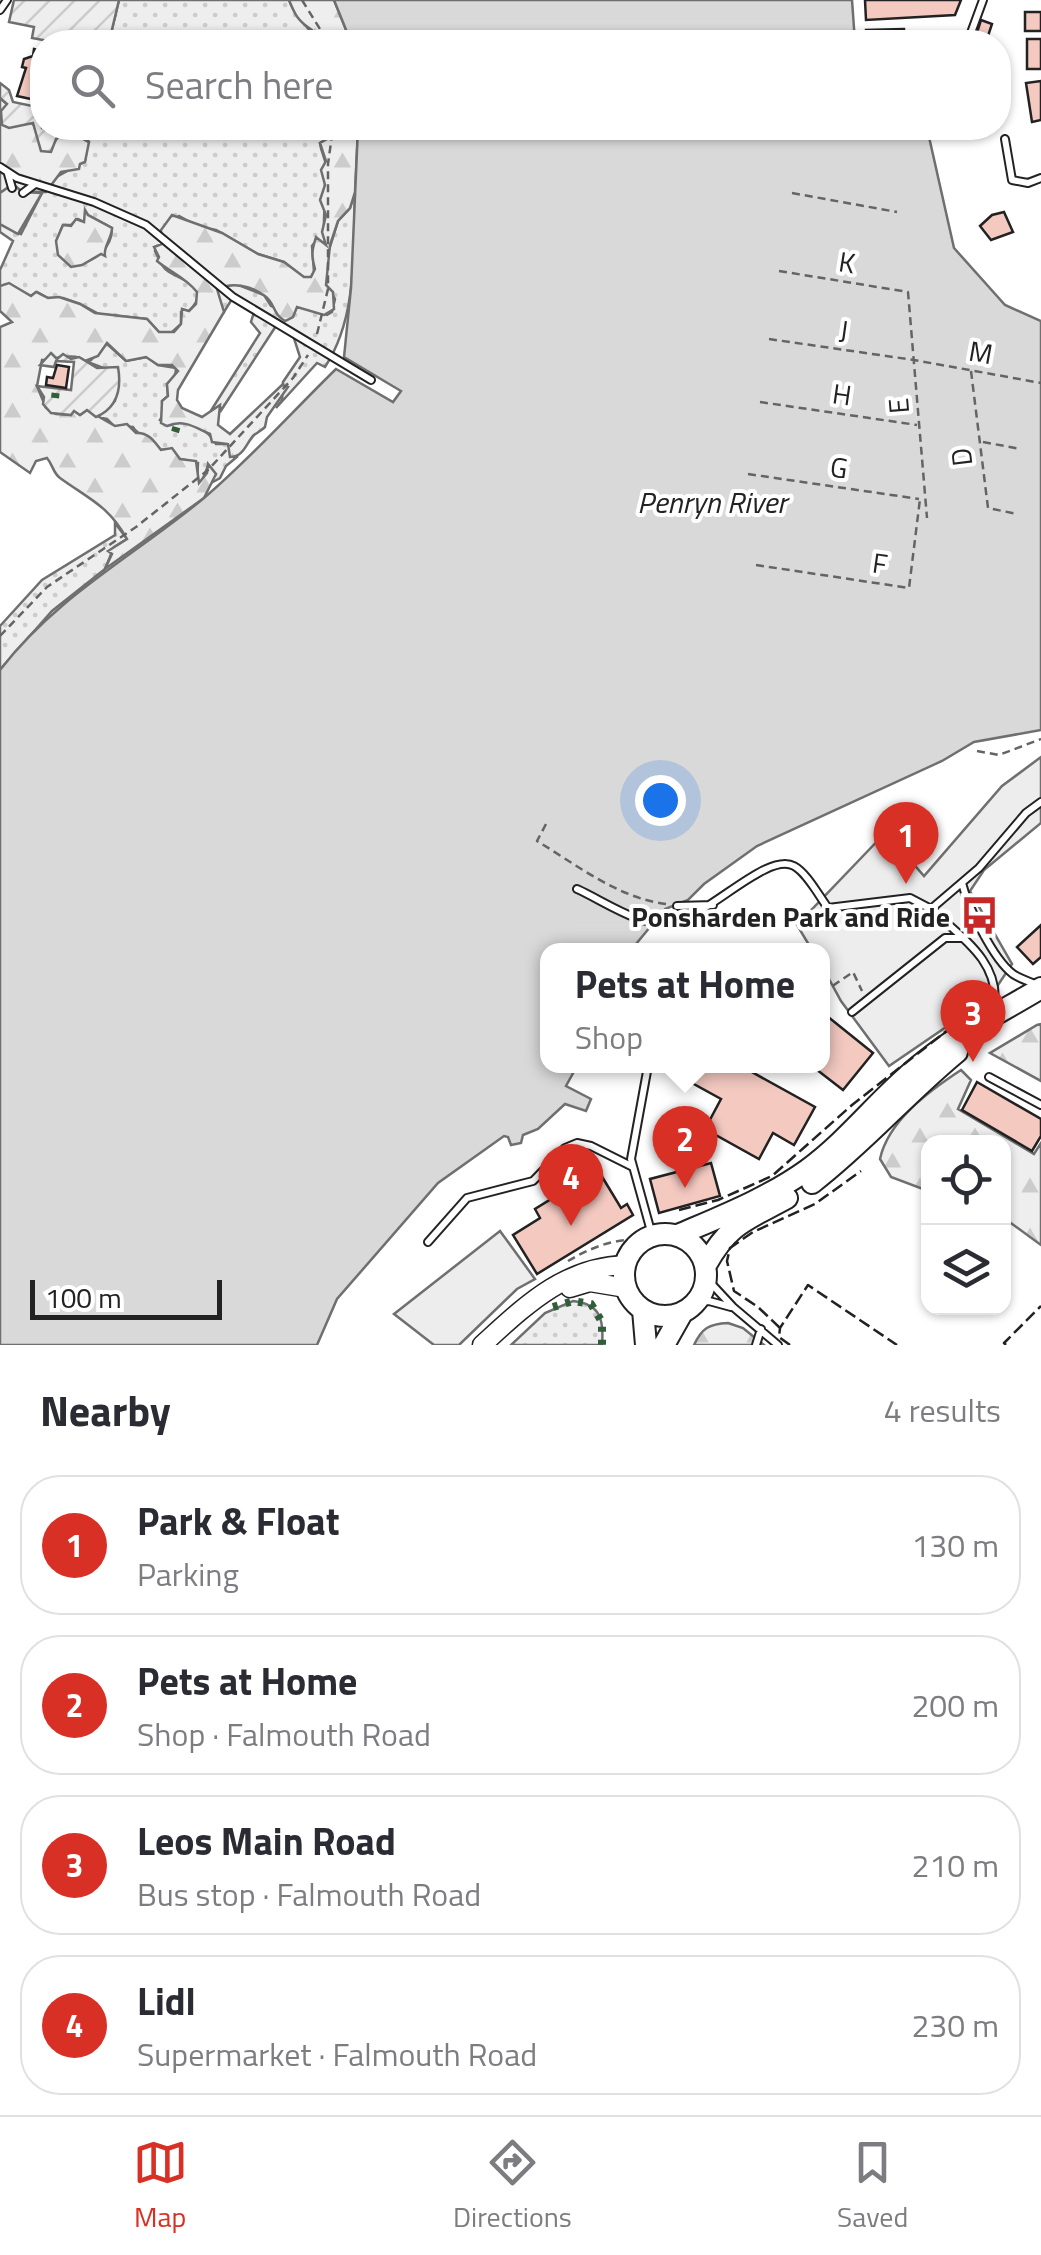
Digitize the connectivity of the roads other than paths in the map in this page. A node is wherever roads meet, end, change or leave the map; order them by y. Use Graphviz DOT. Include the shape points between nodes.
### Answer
graph roads {
  1 [pos="7,0"];
  2 [pos="983,0"];
  3 [pos="0,10"];
  4 [pos="972,30"];
  5 [pos="1006,140"];
  6 [pos="0,167"];
  7 [pos="8,173"];
  8 [pos="1041,178"];
  9 [pos="36,184"];
  10 [pos="12,188"];
  11 [pos="23,193"];
  12 [pos="370,380"];
  13 [pos="1041,802"];
  14 [pos="962,884"];
  15 [pos="577,889"];
  16 [pos="714,905"];
  17 [pos="677,906"];
  18 [pos="931,909"];
  19 [pos="962,938"];
  20 [pos="1041,987"];
  21 [pos="1041,1005"];
  22 [pos="852,1012"];
  23 [pos="993,1013"];
  24 [pos="647,1073"];
  25 [pos="988,1077"];
  26 [pos="1041,1105"];
  27 [pos="633,1167"];
  28 [pos="652,1235"];
  29 [pos="678,1235"];
  30 [pos="428,1242"];
  31 [pos="625,1265"];
  32 [pos="706,1272"];
  33 [pos="626,1288"];
  34 [pos="733,1307"];
  35 [pos="690,1308"];
  36 [pos="643,1310"];
  37 [pos="520,1312"];
  38 [pos="761,1329"];
  39 [pos="482,1345"];
  40 [pos="646,1345"];
  41 [pos="664,1345"];
  42 [pos="756,1345"];
  43 [pos="778,1345"];
  1 -- 3 [label="lane"];
  2 -- 4 [label="lane"];
  5 -- 8 [label="lane" via="1012,180"];
  6 -- 7 [label="lane"];
  7 -- 9 [label="lane"];
  7 -- 10 [label="lane"];
  9 -- 11 [label="lane"];
  9 -- 12 [label="lane" via="146,225 210,280"];
  13 -- 14 [label="lane"];
  14 -- 18 [label="lane"];
  14 -- 20 [label="lane" via="1003,964"];
  15 -- 16 [label="lane" via="649,922 678,922"];
  16 -- 17 [label="lane"];
  16 -- 18 [label="lane" via="783,862 797,867 828,908 910,898"];
  18 -- 19 [label="lane"];
  19 -- 22 [label="lane" via="945,938"];
  19 -- 23 [label="lane" via="991,969"];
  20 -- 23 [label="highway"];
  21 -- 32 [label="highway" via="971,1042 848,1155 729,1230"];
  23 -- 29 [label="highway" via="883,1096 807,1170"];
  24 -- 27 [label="lane"];
  25 -- 26 [label="lane"];
  27 -- 28 [label="lane"];
  27 -- 30 [label="lane" via="577,1143 532,1181 467,1198"];
  28 -- 29 [label="highway"];
  28 -- 31 [label="highway"];
  29 -- 32 [label="highway" via="700,1252"];
  31 -- 33 [label="highway"];
  31 -- 37 [label="main road" via="574,1274"];
  32 -- 34 [label="lane"];
  32 -- 35 [label="highway"];
  33 -- 36 [label="highway"];
  33 -- 37 [label="main road" via="590,1282"];
  34 -- 35 [label="lane" via="709,1301"];
  34 -- 38 [label="lane"];
  35 -- 36 [label="highway" via="656,1315"];
  35 -- 41 [label="highway"];
  36 -- 40 [label="highway"];
  37 -- 39 [label="main road"];
  38 -- 42 [label="lane"];
  38 -- 43 [label="lane"];
}
